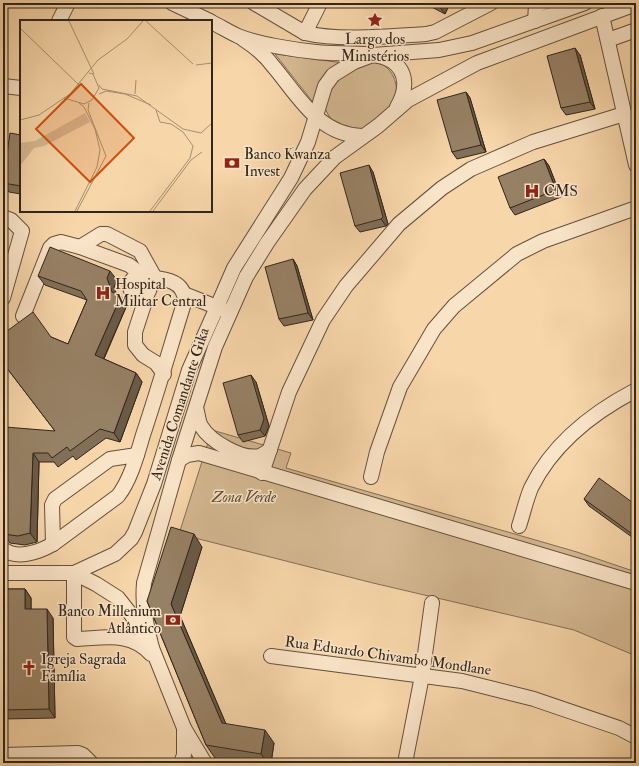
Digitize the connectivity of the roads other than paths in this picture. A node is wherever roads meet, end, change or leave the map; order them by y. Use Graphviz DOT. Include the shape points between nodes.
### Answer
graph roads {
  1 [pos="68,3"];
  2 [pos="172,3"];
  3 [pos="254,3"];
  4 [pos="320,3"];
  5 [pos="491,3"];
  6 [pos="543,3"];
  7 [pos="585,3"];
  8 [pos="636,4"];
  9 [pos="602,16"];
  10 [pos="60,20"];
  11 [pos="208,20"];
  12 [pos="535,21"];
  13 [pos="212,22"];
  14 [pos="636,30"];
  15 [pos="305,33"];
  16 [pos="240,36"];
  17 [pos="608,40"];
  18 [pos="374,55"];
  19 [pos="3,86"];
  20 [pos="20,88"];
  21 [pos="396,109"];
  22 [pos="624,114"];
  23 [pos="316,115"];
  24 [pos="362,136"];
  25 [pos="636,165"];
  26 [pos="636,208"];
  27 [pos="3,217"];
  28 [pos="80,247"];
  29 [pos="147,283"];
  30 [pos="184,294"];
  31 [pos="3,298"];
  32 [pos="217,307"];
  33 [pos="230,313"];
  34 [pos="23,316"];
  35 [pos="170,346"];
  36 [pos="149,357"];
  37 [pos="164,374"];
  38 [pos="636,390"];
  39 [pos="196,407"];
  40 [pos="270,450"];
  41 [pos="137,455"];
  42 [pos="179,460"];
  43 [pos="262,473"];
  44 [pos="371,477"];
  45 [pos="519,526"];
  46 [pos="53,544"];
  47 [pos="3,549"];
  48 [pos="3,573"];
  49 [pos="74,573"];
  50 [pos="636,583"];
  51 [pos="432,603"];
  52 [pos="154,654"];
  53 [pos="271,656"];
  54 [pos="422,676"];
  55 [pos="184,728"];
  56 [pos="636,737"];
  57 [pos="3,755"];
  58 [pos="91,763"];
  59 [pos="181,763"];
  60 [pos="205,763"];
  61 [pos="405,763"];
  1 -- 10 [label="street"];
  2 -- 11 [label="street"];
  3 -- 15 [label="street"];
  4 -- 15 [label="street"];
  5 -- 15 [label="street" via="435,32 426,34 366,37"];
  6 -- 12 [label="street" via="536,5"];
  7 -- 12 [label="street, Avenida Comandante Gika"];
  8 -- 9 [label="street, Avenida Comandante Gika"];
  9 -- 17 [label="street"];
  9 -- 21 [label="street, Avenida Comandante Gika" via="477,63"];
  12 -- 18 [label="street, Avenida Comandante Gika" via="472,43 439,50"];
  13 -- 16 [label="street"];
  14 -- 17 [label="street"];
  16 -- 18 [label="street" via="316,52"];
  16 -- 23 [label="street" via="272,64 297,98"];
  17 -- 22 [label="street"];
  18 -- 21 [label="street" via="392,62 402,71 405,83 404,96"];
  18 -- 23 [label="street, Avenida Comandante Gika" via="354,62 333,75 324,86"];
  19 -- 20 [label="street"];
  21 -- 24 [label="street, Avenida Comandante Gika" via="378,126"];
  22 -- 25 [label="street"];
  22 -- 40 [label="street" via="533,142 471,169 442,188 399,224 346,286 323,320 289,392"];
  23 -- 24 [label="street" via="340,133"];
  23 -- 32 [label="street, Avenida Comandante Gika" via="308,142 291,178 234,268"];
  24 -- 33 [label="street, Avenida Comandante Gika" via="335,157 305,189 246,277"];
  26 -- 44 [label="street" via="543,241 516,254 454,306 434,329 400,387"];
  27 -- 31 [label="street" via="11,220 22,231"];
  28 -- 29 [label="street" via="129,265"];
  28 -- 29 [label="street" via="102,234 107,234 140,251"];
  28 -- 34 [label="street" via="61,242 50,248"];
  29 -- 30 [label="street" via="178,285"];
  29 -- 36 [label="street" via="142,314 135,332 135,345 143,355"];
  30 -- 32 [label="street"];
  30 -- 35 [label="street" via="185,300"];
  32 -- 33 [label="street"];
  32 -- 49 [label="street, Avenida Comandante Gika" via="189,370 154,484 135,532 115,554"];
  33 -- 39 [label="street, Avenida Comandante Gika" via="214,347"];
  35 -- 36 [label="street" via="161,355"];
  35 -- 37 [label="street"];
  36 -- 37 [label="street"];
  37 -- 41 [label="street"];
  38 -- 45 [label="street" via="610,404 571,433 547,461 531,489"];
  39 -- 40 [label="street" via="200,425 219,444 248,455 259,456"];
  39 -- 42 [label="street, Avenida Comandante Gika"];
  40 -- 43 [label="street"];
  41 -- 46 [label="street" via="124,488 118,496"];
  41 -- 46 [label="street" via="110,459 55,499 52,505"];
  42 -- 43 [label="street" via="187,455 199,453"];
  42 -- 52 [label="street, Avenida Comandante Gika" via="144,583 142,599 145,621"];
  43 -- 50 [label="street"];
  46 -- 47 [label="street" via="36,553 8,553"];
  48 -- 49 [label="street"];
  49 -- 52 [label="street" via="118,598 133,617"];
  49 -- 52 [label="street" via="74,637 124,638 143,645"];
  51 -- 54 [label="street"];
  52 -- 55 [label="street"];
  53 -- 54 [label="street, Rua Eduardo Chivambo Mondlane"];
  54 -- 56 [label="street, Rua Eduardo Chivambo Mondlane" via="462,681 534,699 619,728"];
  54 -- 61 [label="street"];
  55 -- 59 [label="street" via="184,755"];
  55 -- 60 [label="street"];
  57 -- 58 [label="street" via="78,753"];
}
